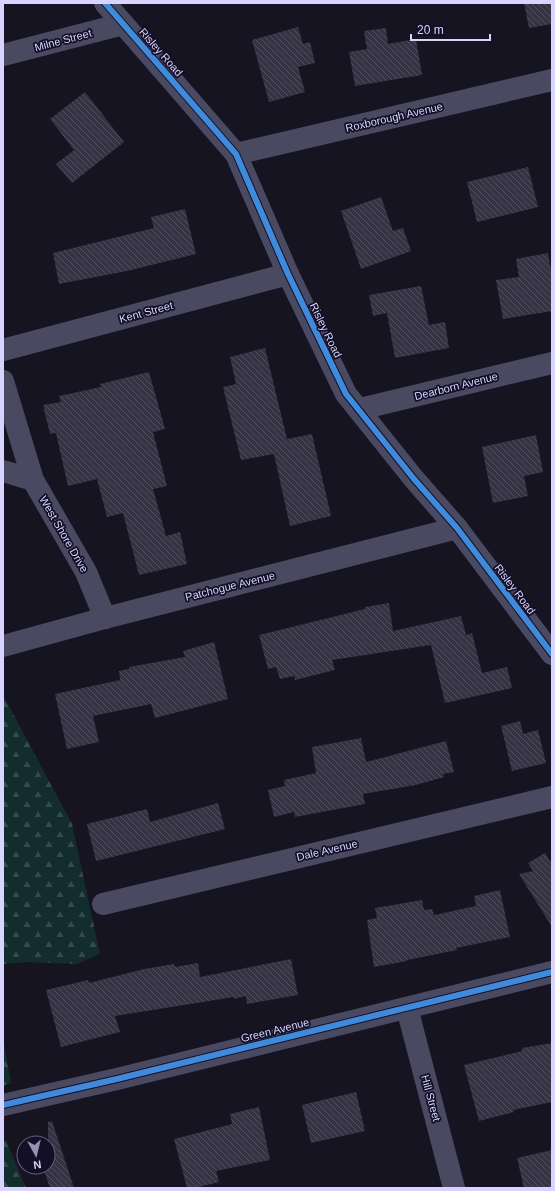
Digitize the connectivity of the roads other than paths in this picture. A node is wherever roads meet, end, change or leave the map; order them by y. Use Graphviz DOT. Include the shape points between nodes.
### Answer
graph roads {
  1 [pos="105,3"];
  2 [pos="123,24"];
  3 [pos="3,55"];
  4 [pos="552,80"];
  5 [pos="236,154"];
  6 [pos="288,274"];
  7 [pos="3,350"];
  8 [pos="552,363"];
  9 [pos="3,381"];
  10 [pos="360,409"];
  11 [pos="3,471"];
  12 [pos="33,480"];
  13 [pos="456,528"];
  14 [pos="105,618"];
  15 [pos="3,646"];
  16 [pos="552,654"];
  17 [pos="552,797"];
  18 [pos="103,904"];
  19 [pos="552,972"];
  20 [pos="407,1008"];
  21 [pos="3,1105"];
  22 [pos="454,1188"];
  1 -- 2 [label="street, Risley Road"];
  2 -- 3 [label="street, Milne Street"];
  2 -- 5 [label="street, Risley Road"];
  4 -- 5 [label="street, Roxborough Avenue"];
  5 -- 6 [label="street, Risley Road"];
  6 -- 7 [label="street, Kent Street"];
  6 -- 10 [label="street, Risley Road" via="346,394"];
  8 -- 10 [label="street, Dearborn Avenue"];
  9 -- 12 [label="street, West Shore Drive"];
  10 -- 13 [label="street, Risley Road"];
  11 -- 12 [label="street"];
  12 -- 14 [label="street, West Shore Drive" via="86,572"];
  13 -- 14 [label="street, Patchogue Avenue"];
  13 -- 16 [label="street, Risley Road"];
  14 -- 15 [label="street, Patchogue Avenue"];
  17 -- 18 [label="street, Dale Avenue"];
  19 -- 20 [label="street, Green Avenue"];
  20 -- 21 [label="street, Green Avenue"];
  20 -- 22 [label="street, Hill Street"];
}
